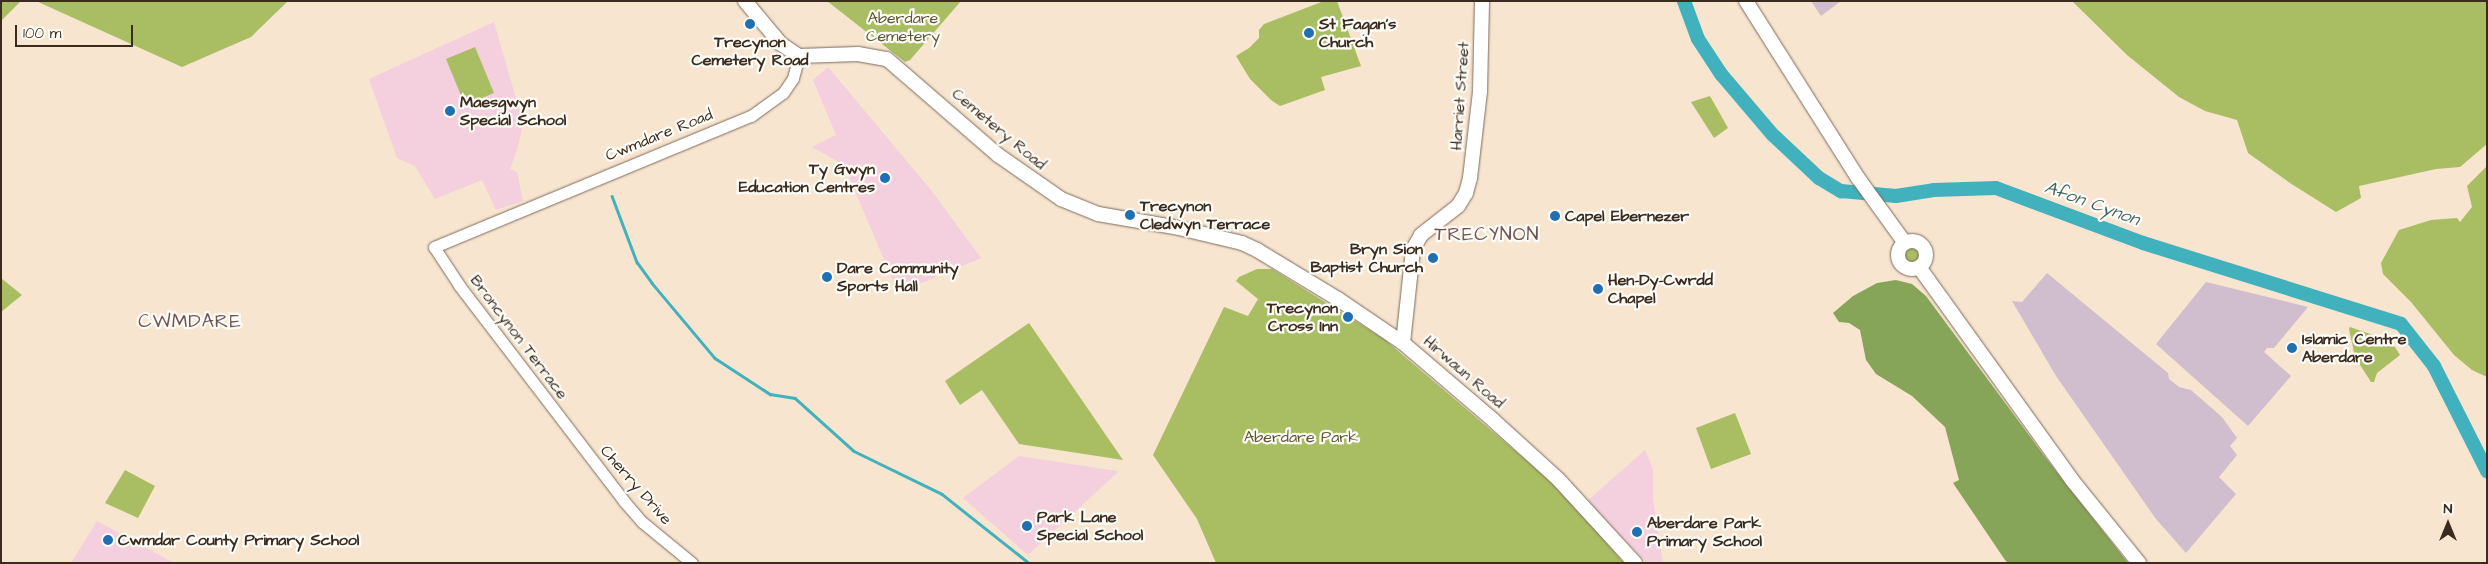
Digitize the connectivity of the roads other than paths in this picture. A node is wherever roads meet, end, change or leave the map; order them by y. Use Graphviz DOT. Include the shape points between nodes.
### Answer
graph roads {
  1 [pos="745,1"];
  2 [pos="1482,1"];
  3 [pos="1746,1"];
  4 [pos="799,56"];
  5 [pos="1242,243"];
  6 [pos="1905,243"];
  7 [pos="434,247"];
  8 [pos="1919,267"];
  9 [pos="1404,343"];
  10 [pos="580,445"];
  11 [pos="692,563"];
  12 [pos="1635,563"];
  13 [pos="2139,563"];
  1 -- 4 [label="main road" via="781,44"];
  2 -- 9 [label="main road, Harriet Street" via="1480,91 1466,193 1458,206 1421,235 1413,249"];
  3 -- 6 [label="main road" via="1858,178"];
  4 -- 5 [label="main road, Cemetery Road" via="858,54 887,60 998,155 1061,199 1098,214"];
  4 -- 7 [label="street, Cwmdare Road" via="793,78 783,93 751,116"];
  5 -- 9 [label="main road, Hirwaun Road" via="1338,299"];
  6 -- 8 [label="main road" via="1918,243 1925,250 1925,260"];
  6 -- 8 [label="main road" via="1898,252 1900,264 1907,269"];
  7 -- 10 [label="street, Broncynon Terrace"];
  8 -- 13 [label="main road" via="2072,480"];
  9 -- 12 [label="main road, Hirwaun Road" via="1558,478"];
  10 -- 11 [label="street, Cherry Drive" via="642,522"];
}
